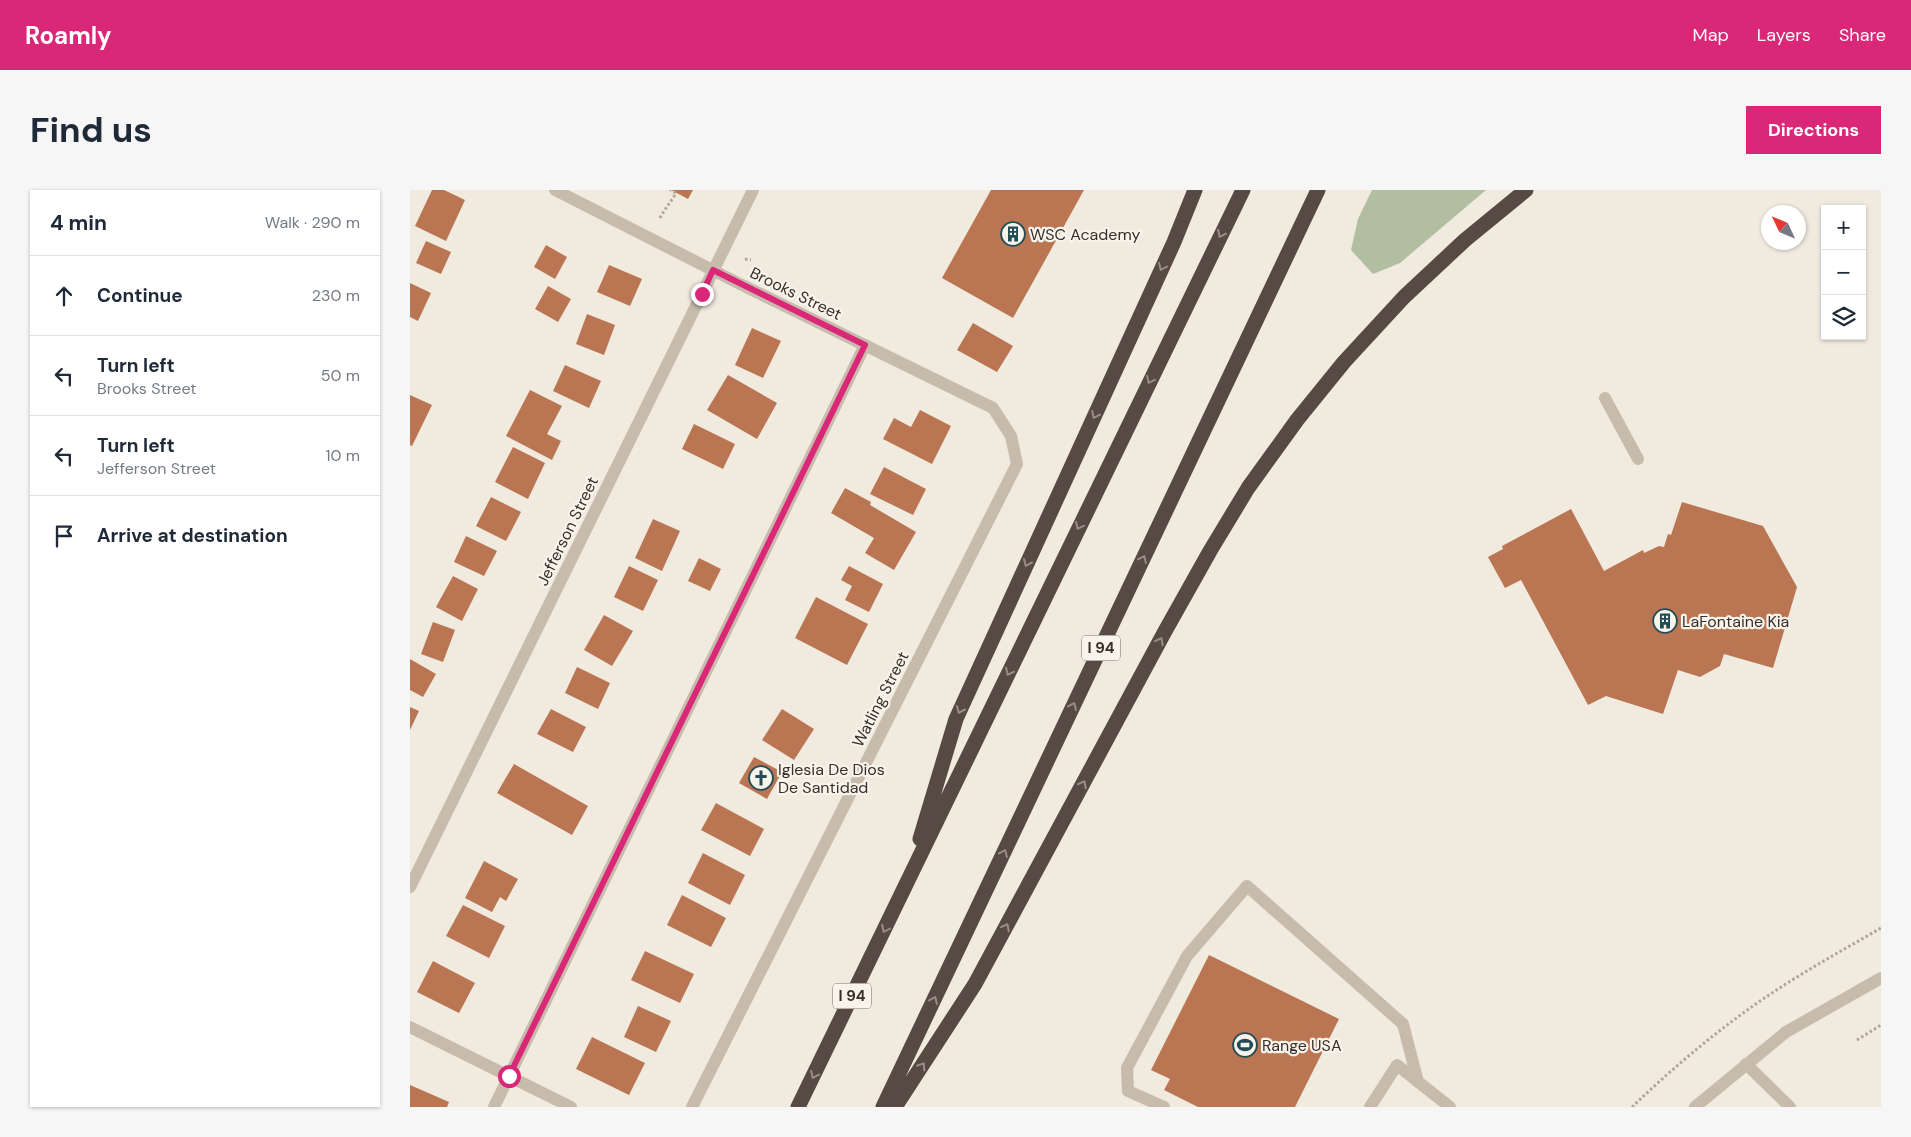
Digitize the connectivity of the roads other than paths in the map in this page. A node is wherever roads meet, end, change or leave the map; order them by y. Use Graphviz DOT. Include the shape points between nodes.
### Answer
graph roads {
  1 [pos="555,190"];
  2 [pos="753,190"];
  3 [pos="1195,190"];
  4 [pos="1243,190"];
  5 [pos="1318,190"];
  6 [pos="1526,190"];
  7 [pos="713,270"];
  8 [pos="865,345"];
  9 [pos="1605,398"];
  10 [pos="1011,436"];
  11 [pos="1638,459"];
  12 [pos="906,885"];
  13 [pos="410,887"];
  14 [pos="1881,978"];
  15 [pos="410,1027"];
  16 [pos="1746,1064"];
  17 [pos="509,1076"];
  18 [pos="1418,1082"];
  19 [pos="1158,1106"];
  20 [pos="494,1107"];
  21 [pos="571,1107"];
  22 [pos="692,1107"];
  23 [pos="798,1107"];
  24 [pos="883,1107"];
  25 [pos="895,1107"];
  26 [pos="1370,1107"];
  27 [pos="1450,1107"];
  28 [pos="1695,1107"];
  29 [pos="1790,1107"];
  1 -- 7 [label="street, Brooks Street"];
  2 -- 7 [label="street, Jefferson Street"];
  3 -- 12 [label="highway, one-way" via="956,719"];
  4 -- 12 [label="highway, I 94, one-way"];
  24 -- 5 [label="highway, I 94, one-way"];
  25 -- 6 [label="highway, one-way" via="975,984 1164,633 1248,488 1344,362 1404,297 1465,240"];
  7 -- 8 [label="street, Brooks Street"];
  7 -- 13 [label="street, Jefferson Street"];
  8 -- 10 [label="street, Brooks Street" via="993,408"];
  8 -- 17 [label="street"];
  9 -- 11 [label="street"];
  10 -- 22 [label="street, Watling Street" via="1018,464"];
  12 -- 23 [label="highway, I 94, one-way"];
  14 -- 16 [label="street" via="1786,1032"];
  15 -- 17 [label="street"];
  16 -- 28 [label="street"];
  16 -- 29 [label="street"];
  17 -- 20 [label="street"];
  17 -- 21 [label="street"];
  18 -- 19 [label="street" via="1403,1024 1247,886 1187,956 1127,1068 1128,1090"];
  18 -- 26 [label="street" via="1397,1065"];
  18 -- 27 [label="street"];
}
